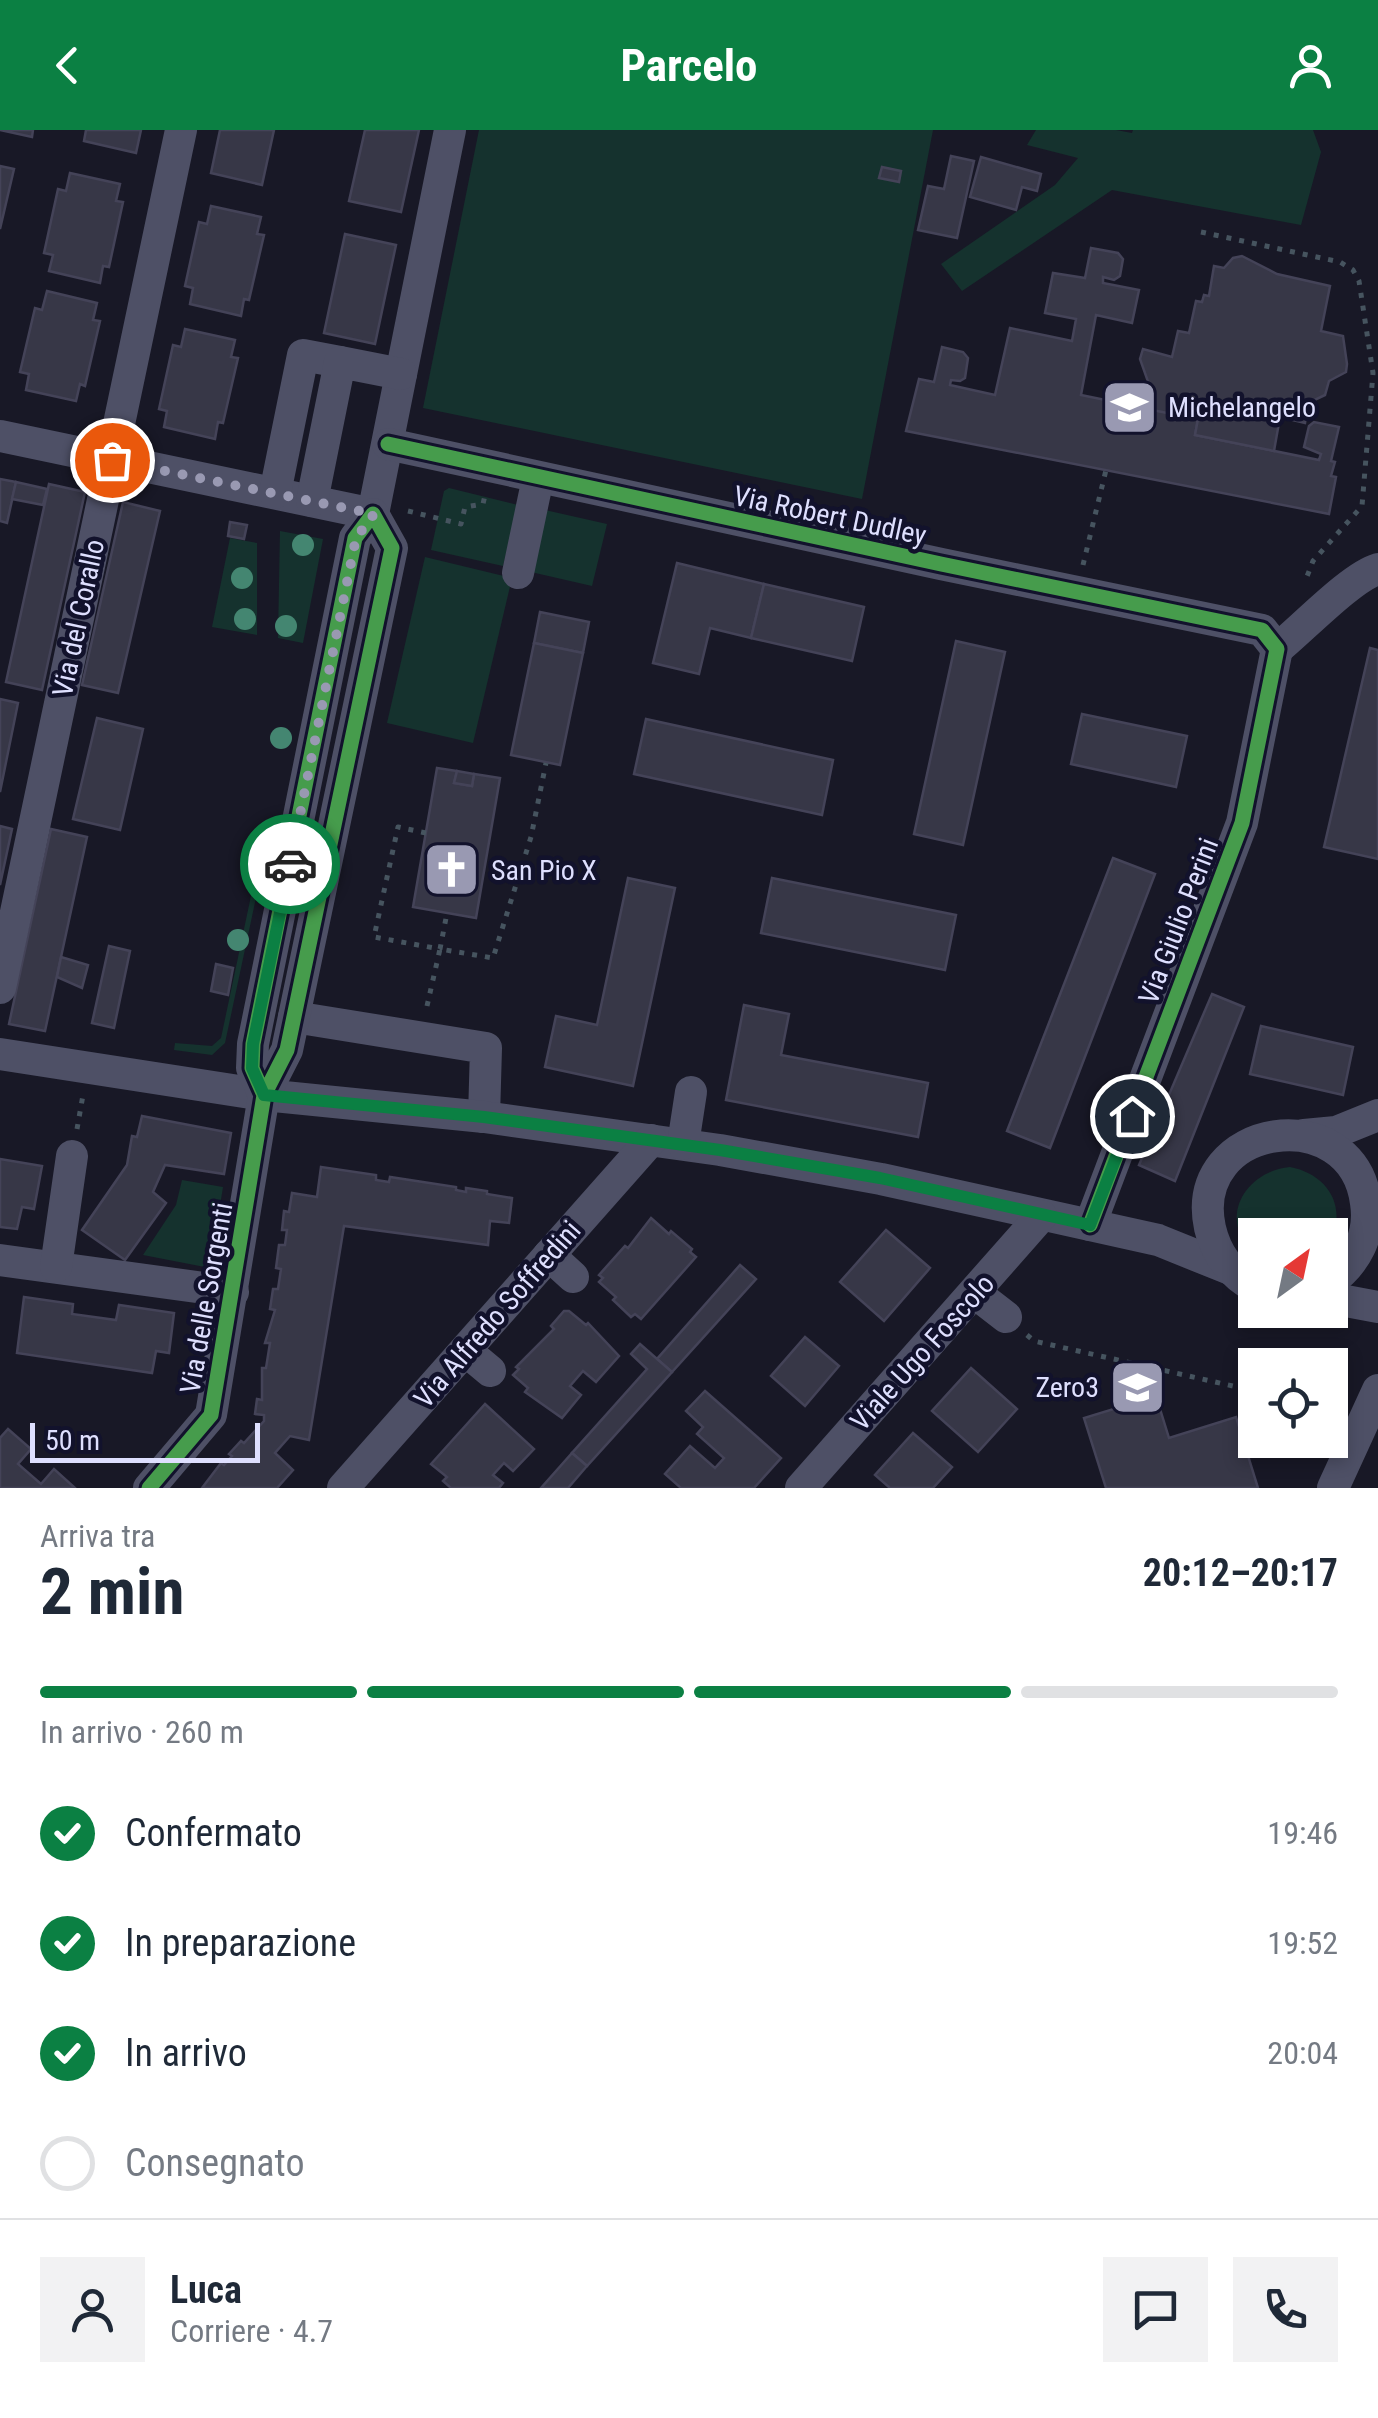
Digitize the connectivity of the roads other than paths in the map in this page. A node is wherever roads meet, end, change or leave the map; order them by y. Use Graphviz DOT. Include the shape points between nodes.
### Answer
graph roads {
  1 [pos="182,130"];
  2 [pos="450,130"];
  3 [pos="340,362"];
  4 [pos="401,374"];
  5 [pos="0,436"];
  6 [pos="388,444"];
  7 [pos="112,460"];
  8 [pos="538,478"];
  9 [pos="275,493"];
  10 [pos="312,501"];
  11 [pos="375,508"];
  12 [pos="1378,568"];
  13 [pos="518,573"];
  14 [pos="1270,639"];
  15 [pos="0,988"];
  16 [pos="294,1017"];
  17 [pos="0,1054"];
  18 [pos="692,1092"];
  19 [pos="264,1095"];
  20 [pos="1378,1116"];
  21 [pos="484,1117"];
  22 [pos="1304,1135"];
  23 [pos="667,1142"];
  24 [pos="72,1156"];
  25 [pos="1372,1184"];
  26 [pos="1208,1200"];
  27 [pos="1041,1216"];
  28 [pos="1090,1225"];
  29 [pos="1158,1240"];
  30 [pos="1358,1252"];
  31 [pos="0,1260"];
  32 [pos="56,1267"];
  33 [pos="1348,1268"];
  34 [pos="1238,1272"];
  35 [pos="1238,1276"];
  36 [pos="1378,1278"];
  37 [pos="233,1292"];
  38 [pos="975,1293"];
  39 [pos="1348,1302"];
  40 [pos="1378,1308"];
  41 [pos="1006,1317"];
  42 [pos="1378,1390"];
  43 [pos="149,1488"];
  44 [pos="343,1488"];
  45 [pos="801,1488"];
  46 [pos="1333,1488"];
  1 -- 7 [label="street, Via del Corallo"];
  2 -- 4 [label="street"];
  3 -- 4 [label="street"];
  3 -- 9 [label="street" via="303,355"];
  3 -- 10 [label="street"];
  4 -- 6 [label="street"];
  5 -- 7 [label="street"];
  6 -- 8 [label="street, Via Robert Dudley"];
  6 -- 11 [label="street"];
  7 -- 9 [label="street"];
  7 -- 15 [label="street, Via del Corallo"];
  8 -- 13 [label="street"];
  8 -- 14 [label="street, Via Robert Dudley"];
  9 -- 10 [label="street"];
  10 -- 11 [label="street"];
  11 -- 16 [label="street" via="392,548"];
  11 -- 19 [label="street" via="356,538 253,1044 252,1068"];
  12 -- 14 [label="street"];
  14 -- 28 [label="street, Via Giulio Perini" via="1242,823"];
  16 -- 19 [label="street" via="283,1061"];
  16 -- 21 [label="street" via="486,1048"];
  17 -- 19 [label="street"];
  18 -- 23 [label="street"];
  19 -- 21 [label="street"];
  19 -- 37 [label="street, Via delle Sorgenti" via="232,1214"];
  20 -- 22 [label="street" via="1336,1132"];
  21 -- 23 [label="street"];
  22 -- 25 [label="street" via="1340,1153"];
  22 -- 26 [label="street" via="1276,1134 1247,1144 1223,1165"];
  23 -- 27 [label="street" via="880,1178"];
  23 -- 44 [label="street, Via Alfredo Soffredini" via="478,1361"];
  24 -- 32 [label="street"];
  25 -- 30 [label="street"];
  26 -- 29 [label="street"];
  26 -- 34 [label="street" via="1213,1241"];
  27 -- 28 [label="street"];
  27 -- 38 [label="street, Viale Ugo Foscolo"];
  28 -- 29 [label="street"];
  29 -- 35 [label="street"];
  30 -- 33 [label="street"];
  30 -- 36 [label="street"];
  31 -- 32 [label="street, Via delle Sorgenti"];
  32 -- 37 [label="street, Via delle Sorgenti"];
  37 -- 43 [label="street, Via delle Sorgenti" via="211,1416"];
  38 -- 41 [label="street"];
  38 -- 45 [label="street, Viale Ugo Foscolo"];
  39 -- 40 [label="street"];
  42 -- 46 [label="street"];
}
